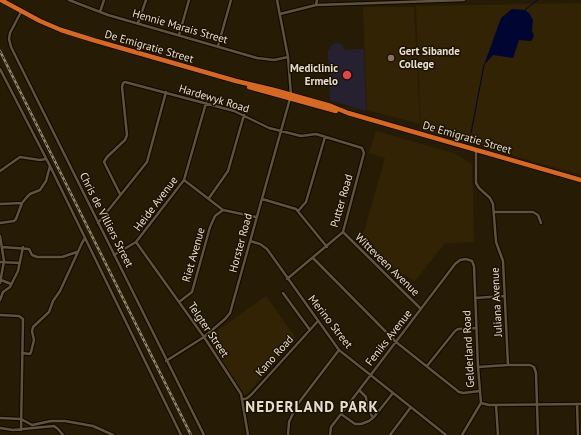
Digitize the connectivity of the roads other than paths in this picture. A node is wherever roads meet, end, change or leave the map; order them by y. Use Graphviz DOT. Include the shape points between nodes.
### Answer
graph roads {
  1 [pos="1,0"];
  2 [pos="5,0"];
  3 [pos="69,0"];
  4 [pos="104,0"];
  5 [pos="146,0"];
  6 [pos="189,0"];
  7 [pos="231,0"];
  8 [pos="277,0"];
  9 [pos="317,0"];
  10 [pos="457,0"];
  11 [pos="464,0"];
  12 [pos="367,1"];
  13 [pos="405,1"];
  14 [pos="316,5"];
  15 [pos="22,10"];
  16 [pos="100,12"];
  17 [pos="280,14"];
  18 [pos="138,23"];
  19 [pos="179,35"];
  20 [pos="218,46"];
  21 [pos="288,57"];
  22 [pos="0,68"];
  23 [pos="166,92"];
  24 [pos="290,97"];
  25 [pos="206,103"];
  26 [pos="244,115"];
  27 [pos="281,131"];
  28 [pos="325,137"];
  29 [pos="476,150"];
  30 [pos="364,151"];
  31 [pos="46,159"];
  32 [pos="50,166"];
  33 [pos="0,171"];
  34 [pos="184,180"];
  35 [pos="581,180"];
  36 [pos="120,194"];
  37 [pos="209,198"];
  38 [pos="262,200"];
  39 [pos="22,203"];
  40 [pos="0,204"];
  41 [pos="223,210"];
  42 [pos="298,211"];
  43 [pos="495,212"];
  44 [pos="256,218"];
  45 [pos="0,223"];
  46 [pos="98,223"];
  47 [pos="541,224"];
  48 [pos="343,232"];
  49 [pos="0,236"];
  50 [pos="85,238"];
  51 [pos="250,241"];
  52 [pos="136,242"];
  53 [pos="2,246"];
  54 [pos="327,246"];
  55 [pos="23,248"];
  56 [pos="78,252"];
  57 [pos="114,255"];
  58 [pos="313,258"];
  59 [pos="468,259"];
  60 [pos="0,262"];
  61 [pos="4,262"];
  62 [pos="20,264"];
  63 [pos="288,279"];
  64 [pos="0,281"];
  65 [pos="11,284"];
  66 [pos="283,293"];
  67 [pos="504,296"];
  68 [pos="475,298"];
  69 [pos="0,300"];
  70 [pos="179,302"];
  71 [pos="421,309"];
  72 [pos="0,315"];
  73 [pos="318,321"];
  74 [pos="476,328"];
  75 [pos="310,330"];
  76 [pos="204,336"];
  77 [pos="396,342"];
  78 [pos="339,350"];
  79 [pos="22,353"];
  80 [pos="166,361"];
  81 [pos="508,365"];
  82 [pos="427,366"];
  83 [pos="478,367"];
  84 [pos="370,375"];
  85 [pos="359,390"];
  86 [pos="480,391"];
  87 [pos="393,393"];
  88 [pos="243,399"];
  89 [pos="481,403"];
  90 [pos="577,404"];
  91 [pos="581,404"];
  92 [pos="496,405"];
  93 [pos="537,405"];
  94 [pos="411,408"];
  95 [pos="340,414"];
  96 [pos="0,418"];
  97 [pos="373,418"];
  98 [pos="22,419"];
  99 [pos="0,428"];
  100 [pos="21,430"];
  101 [pos="63,435"];
  102 [pos="113,435"];
  103 [pos="181,435"];
  104 [pos="204,435"];
  105 [pos="248,435"];
  106 [pos="288,435"];
  107 [pos="330,435"];
  108 [pos="390,435"];
  109 [pos="446,435"];
  110 [pos="462,435"];
  111 [pos="498,435"];
  112 [pos="538,435"];
  113 [pos="578,435"];
  1 -- 15 [label="highway, De Emigratie Street"];
  2 -- 15 [label="highway, De Emigratie Street"];
  3 -- 16 [label="street, Hennie Marais Street"];
  4 -- 16 [label="street"];
  5 -- 18 [label="street"];
  6 -- 19 [label="street"];
  7 -- 20 [label="street"];
  8 -- 17 [label="street"];
  9 -- 14 [label="street"];
  10 -- 11 [label="street"];
  10 -- 13 [label="street"];
  12 -- 13 [label="street"];
  12 -- 14 [label="street" via="335,6"];
  14 -- 17 [label="street"];
  15 -- 24 [label="highway, De Emigratie Street" via="81,36"];
  15 -- 46 [label="street, Chris de Villiers Street" via="10,33 11,47"];
  16 -- 18 [label="street, Hennie Marais Street"];
  17 -- 21 [label="street"];
  18 -- 19 [label="street, Hennie Marais Street"];
  19 -- 20 [label="street, Hennie Marais Street"];
  20 -- 21 [label="street, Hennie Marais Street" via="268,60"];
  21 -- 24 [label="street"];
  22 -- 31 [label="street"];
  23 -- 25 [label="street, Hardewyk Road"];
  23 -- 36 [label="street" via="147,162"];
  23 -- 36 [label="street, Hardewyk Road" via="123,83 127,135 104,162"];
  24 -- 27 [label="street, Horster Road"];
  24 -- 29 [label="highway, De Emigratie Street"];
  25 -- 26 [label="street, Hardewyk Road"];
  25 -- 34 [label="street, Heide Avenue"];
  26 -- 27 [label="street, Hardewyk Road" via="264,126"];
  26 -- 37 [label="street" via="228,171"];
  27 -- 28 [label="street, Hardewyk Road" via="301,136 315,134"];
  27 -- 38 [label="street, Horster Road"];
  28 -- 30 [label="street, Hardewyk Road" via="361,147"];
  28 -- 42 [label="street" via="306,202"];
  29 -- 35 [label="highway, De Emigratie Street"];
  29 -- 43 [label="street, Juliana Avenue" via="477,185 492,200"];
  30 -- 48 [label="street, Putter Road"];
  31 -- 32 [label="street"];
  31 -- 33 [label="street" via="20,157"];
  32 -- 39 [label="street" via="46,181 40,190 30,194"];
  32 -- 50 [label="street"];
  34 -- 37 [label="street"];
  34 -- 52 [label="street, Heide Avenue"];
  36 -- 46 [label="street"];
  37 -- 41 [label="street"];
  38 -- 42 [label="street"];
  38 -- 44 [label="street, Horster Road"];
  39 -- 40 [label="street"];
  39 -- 45 [label="street" via="14,221"];
  41 -- 44 [label="street"];
  41 -- 70 [label="street, Riet Avenue" via="215,216 210,227 192,292"];
  42 -- 54 [label="street"];
  43 -- 47 [label="street" via="532,211 537,214"];
  43 -- 67 [label="street, Juliana Avenue" via="496,242 503,264"];
  44 -- 51 [label="street, Horster Road"];
  46 -- 57 [label="street, Chris de Villiers Street"];
  48 -- 54 [label="street, Putter Road"];
  48 -- 71 [label="street, Witteveen Avenue"];
  49 -- 53 [label="street"];
  50 -- 56 [label="street"];
  50 -- 103 [label="street"];
  51 -- 63 [label="street, Merino Street" via="265,247"];
  51 -- 76 [label="street, Horster Road" via="229,315"];
  52 -- 57 [label="street, Heide Avenue"];
  52 -- 70 [label="street, Telgter Street"];
  53 -- 55 [label="street"];
  53 -- 61 [label="street"];
  54 -- 58 [label="street, Putter Road"];
  55 -- 56 [label="street" via="30,249 32,255 37,257 62,257"];
  55 -- 62 [label="street"];
  56 -- 79 [label="street" via="49,312 33,328 32,352"];
  57 -- 80 [label="street, Chris de Villiers Street"];
  58 -- 63 [label="street, Putter Road"];
  58 -- 77 [label="street"];
  59 -- 68 [label="street, Gelderland Road" via="474,264"];
  59 -- 71 [label="street, Feniks Avenue" via="456,263"];
  60 -- 61 [label="street"];
  61 -- 62 [label="street"];
  61 -- 64 [label="street"];
  62 -- 65 [label="street"];
  63 -- 73 [label="street, Merino Street"];
  64 -- 65 [label="street"];
  65 -- 69 [label="street" via="2,292"];
  66 -- 75 [label="street"];
  67 -- 68 [label="street"];
  67 -- 81 [label="street, Juliana Avenue"];
  68 -- 74 [label="street, Gelderland Road"];
  70 -- 76 [label="street, Telgter Street"];
  71 -- 77 [label="street, Feniks Avenue"];
  72 -- 79 [label="street" via="17,315 22,318"];
  73 -- 75 [label="street, Kano Road"];
  73 -- 78 [label="street, Merino Street"];
  74 -- 82 [label="street" via="455,331"];
  74 -- 83 [label="street, Gelderland Road"];
  75 -- 88 [label="street, Kano Road" via="251,395"];
  76 -- 80 [label="street, Horster Road"];
  76 -- 88 [label="street, Telgter Street"];
  77 -- 82 [label="street"];
  77 -- 84 [label="street, Feniks Avenue"];
  78 -- 84 [label="street, Merino Street"];
  78 -- 106 [label="street" via="297,405 289,422"];
  79 -- 98 [label="street"];
  80 -- 104 [label="street, Chris de Villiers Street"];
  81 -- 83 [label="street"];
  81 -- 93 [label="street" via="534,367"];
  82 -- 86 [label="street" via="460,392"];
  83 -- 86 [label="street, Gelderland Road"];
  84 -- 85 [label="street, Feniks Avenue"];
  84 -- 87 [label="street, Merino Street"];
  85 -- 95 [label="street, Feniks Avenue"];
  85 -- 97 [label="street" via="366,397 367,407"];
  86 -- 89 [label="street, Gelderland Road"];
  87 -- 94 [label="street, Merino Street"];
  87 -- 97 [label="street"];
  88 -- 105 [label="street, Telgter Street"];
  89 -- 92 [label="street"];
  89 -- 110 [label="street, Gelderland Road"];
  90 -- 91 [label="street"];
  90 -- 93 [label="street"];
  90 -- 113 [label="street"];
  92 -- 93 [label="street"];
  92 -- 111 [label="street"];
  93 -- 112 [label="street"];
  94 -- 108 [label="street"];
  94 -- 109 [label="street, Merino Street"];
  95 -- 97 [label="street" via="357,424"];
  95 -- 107 [label="street, Feniks Avenue" via="331,427"];
  96 -- 98 [label="street"];
  98 -- 100 [label="street"];
  98 -- 102 [label="street" via="32,425 65,421 93,426"];
  99 -- 100 [label="street"];
  100 -- 101 [label="street" via="54,426"];
}
